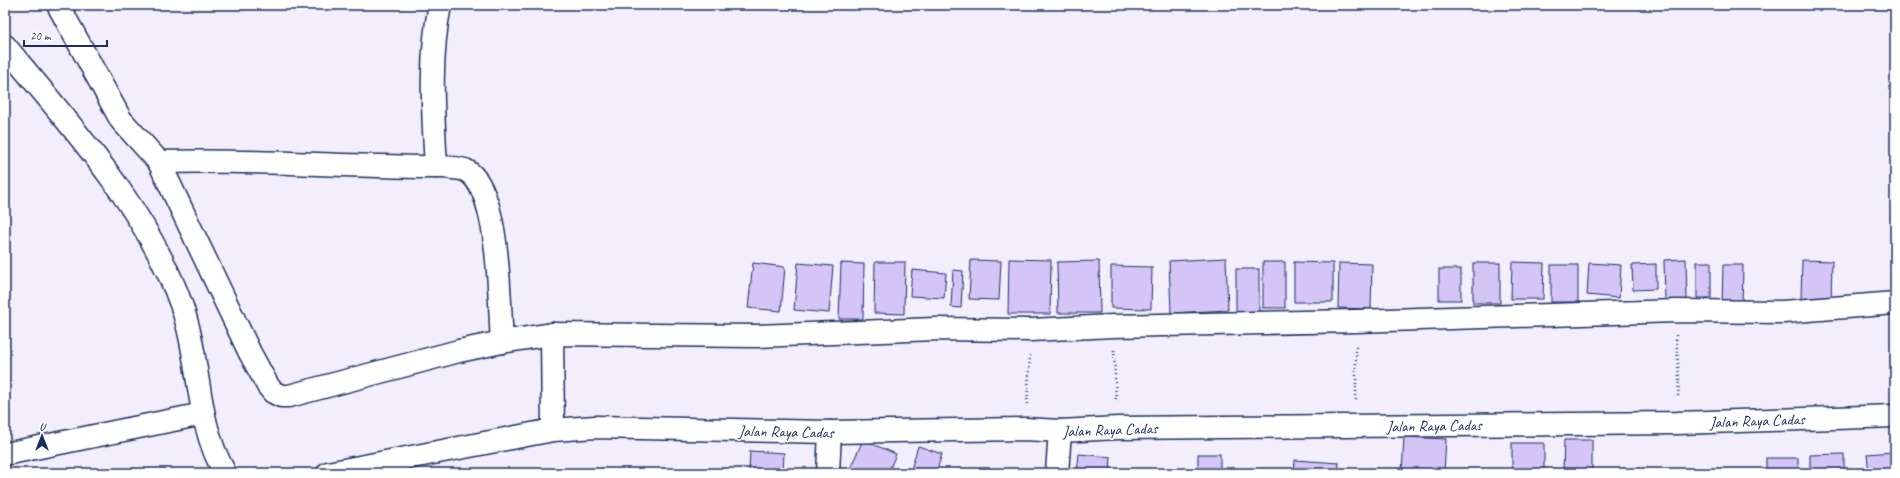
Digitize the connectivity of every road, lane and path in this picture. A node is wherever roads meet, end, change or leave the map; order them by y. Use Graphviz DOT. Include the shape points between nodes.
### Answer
graph roads {
  1 [pos="58,5"];
  2 [pos="440,5"];
  3 [pos="5,46"];
  4 [pos="159,162"];
  5 [pos="436,167"];
  6 [pos="1895,303"];
  7 [pos="1676,333"];
  8 [pos="552,334"];
  9 [pos="502,342"];
  10 [pos="1113,342"];
  11 [pos="1356,342"];
  12 [pos="1030,353"];
  13 [pos="1679,378"];
  14 [pos="1028,392"];
  15 [pos="1116,393"];
  16 [pos="1356,396"];
  17 [pos="204,414"];
  18 [pos="1895,416"];
  19 [pos="553,423"];
  20 [pos="1060,431"];
  21 [pos="830,432"];
  22 [pos="5,454"];
  23 [pos="224,471"];
  24 [pos="328,473"];
  25 [pos="828,473"];
  26 [pos="1057,473"];
  1 -- 4 [label="street" via="122,120"];
  2 -- 5 [label="street" via="432,92"];
  3 -- 17 [label="street" via="70,125 130,205 159,254 186,318"];
  4 -- 5 [label="street" via="216,160 304,165"];
  4 -- 9 [label="street" via="250,353 273,392 289,396"];
  5 -- 9 [label="street" via="465,170 475,178 485,195 493,224 496,249"];
  6 -- 8 [label="street" via="1783,312 1676,311 1031,330 935,329 756,336"];
  7 -- 13 [label="path"];
  8 -- 9 [label="street"];
  8 -- 19 [label="street"];
  10 -- 15 [label="path"];
  11 -- 16 [label="path"];
  12 -- 14 [label="path"];
  17 -- 22 [label="street"];
  17 -- 23 [label="street"];
  18 -- 20 [label="street, Jalan Raya Cadas" via="1677,423 1118,428"];
  19 -- 21 [label="street, Jalan Raya Cadas" via="595,427"];
  19 -- 24 [label="street, Jalan Raya Cadas"];
  20 -- 21 [label="street, Jalan Raya Cadas" via="1025,429"];
  20 -- 26 [label="street"];
  21 -- 25 [label="street"];
}
